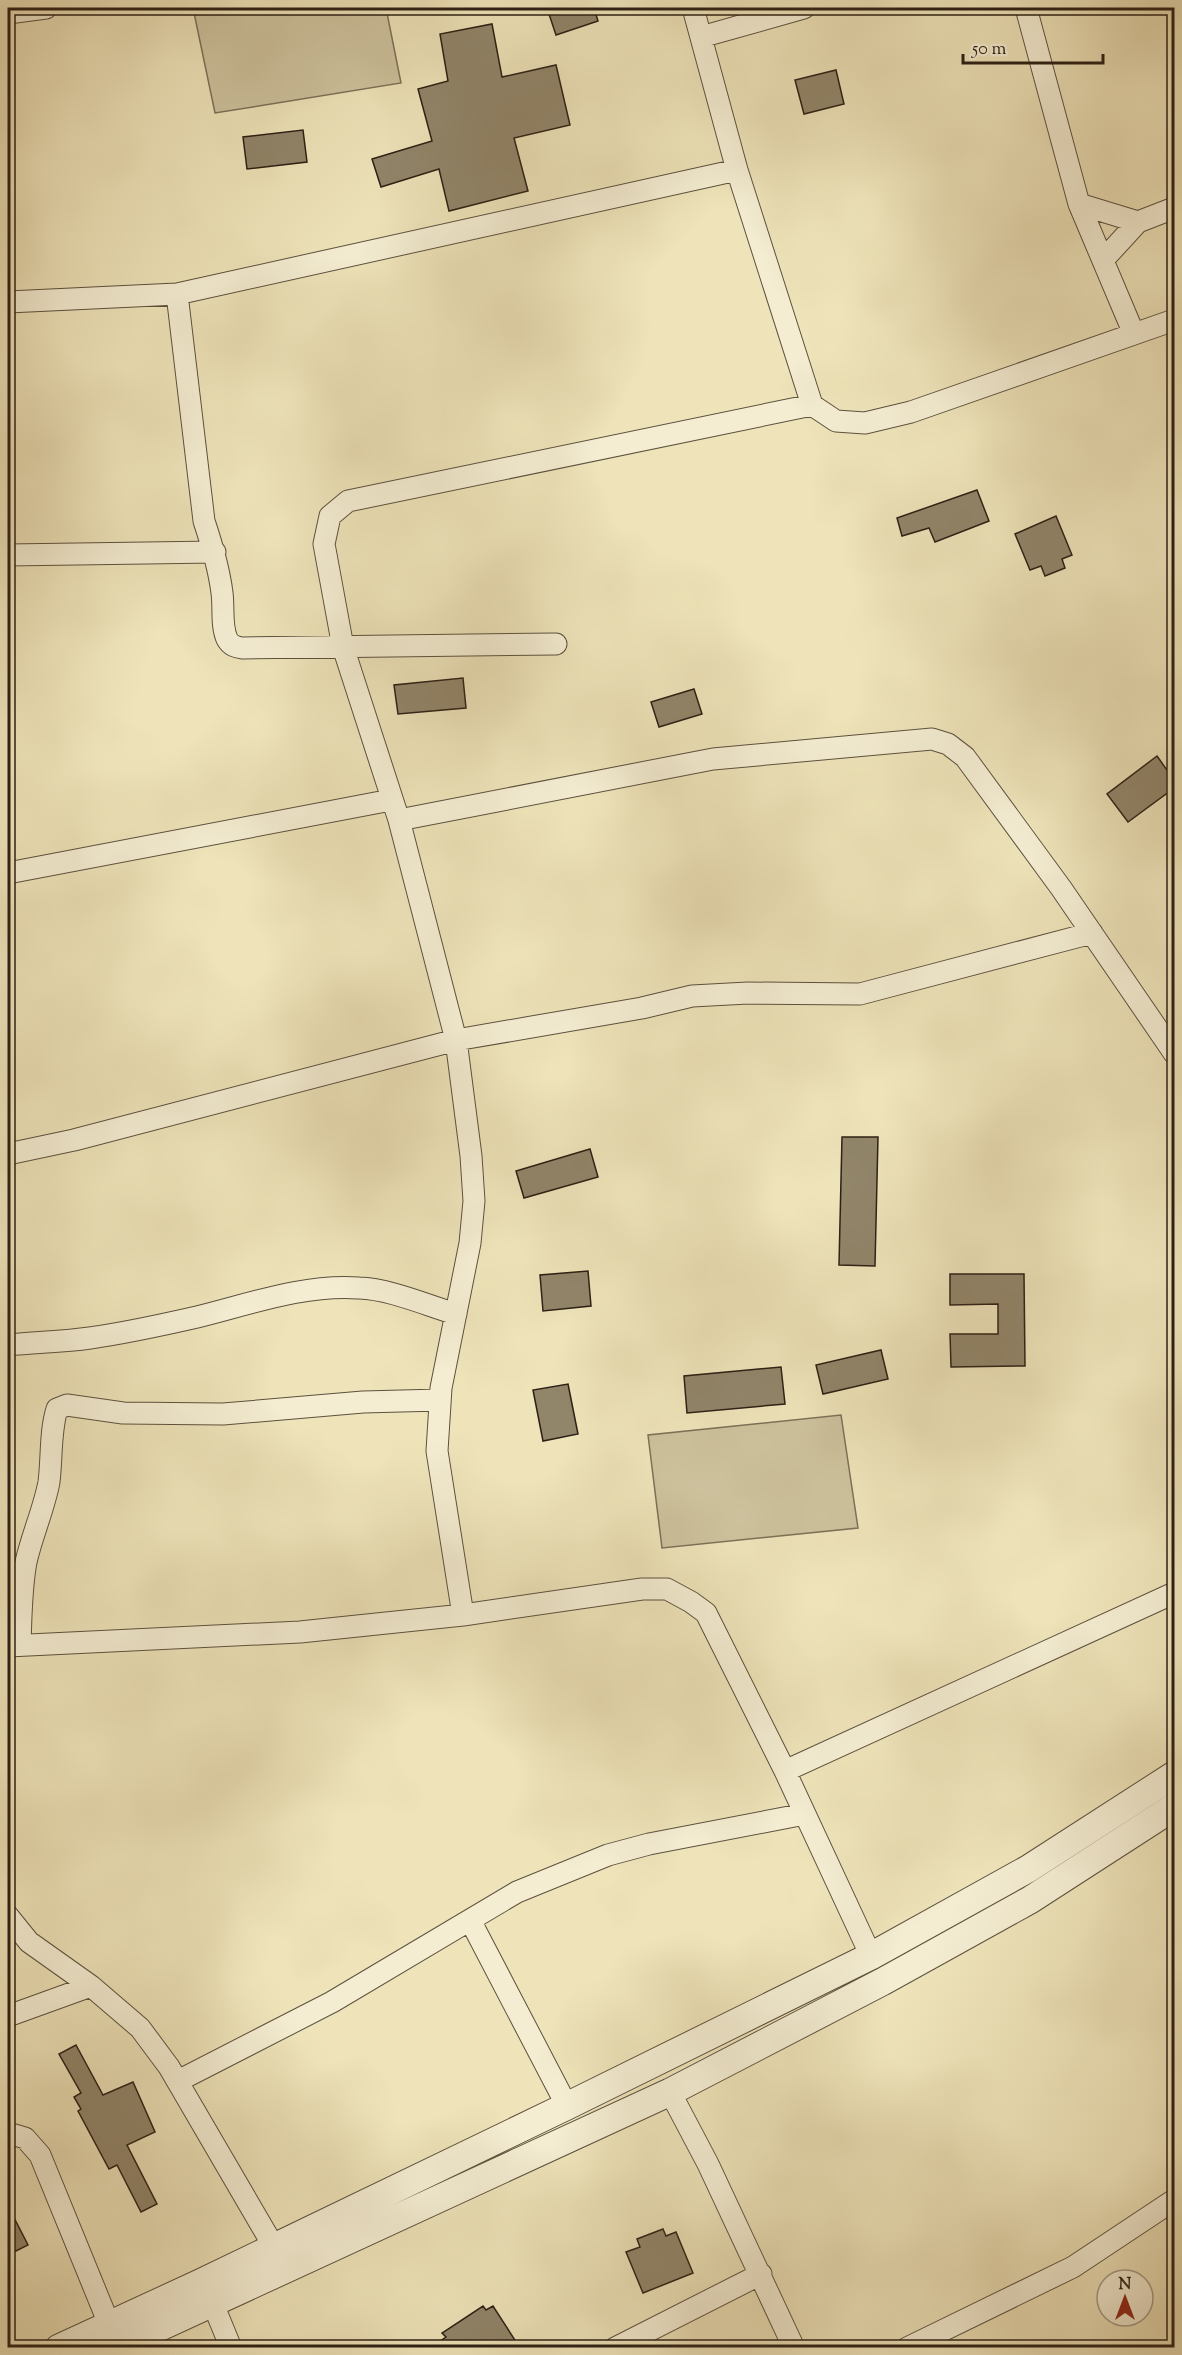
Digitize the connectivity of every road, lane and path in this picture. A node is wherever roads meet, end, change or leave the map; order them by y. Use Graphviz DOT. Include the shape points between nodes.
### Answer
graph roads {
  1 [pos="46,8"];
  2 [pos="693,8"];
  3 [pos="804,8"];
  4 [pos="1026,8"];
  5 [pos="8,13"];
  6 [pos="701,37"];
  7 [pos="736,170"];
  8 [pos="1079,204"];
  9 [pos="1174,208"];
  10 [pos="1138,222"];
  11 [pos="1103,260"];
  12 [pos="177,294"];
  13 [pos="8,302"];
  14 [pos="1174,320"];
  15 [pos="1134,334"];
  16 [pos="812,405"];
  17 [pos="215,552"];
  18 [pos="8,555"];
  19 [pos="556,644"];
  20 [pos="343,647"];
  21 [pos="391,800"];
  22 [pos="399,820"];
  23 [pos="8,873"];
  24 [pos="1092,933"];
  25 [pos="456,1041"];
  26 [pos="1174,1053"];
  27 [pos="8,1154"];
  28 [pos="456,1314"];
  29 [pos="8,1345"];
  30 [pos="440,1400"];
  31 [pos="1174,1593"];
  32 [pos="463,1615"];
  33 [pos="14,1645"];
  34 [pos="785,1771"];
  35 [pos="1174,1775"];
  36 [pos="1174,1807"];
  37 [pos="805,1814"];
  38 [pos="8,1916"];
  39 [pos="470,1920"];
  40 [pos="871,1956"];
  41 [pos="91,1986"];
  42 [pos="8,2016"];
  43 [pos="178,2081"];
  44 [pos="670,2092"];
  45 [pos="567,2106"];
  46 [pos="8,2133"];
  47 [pos="1174,2200"];
  48 [pos="274,2247"];
  49 [pos="761,2274"];
  50 [pos="213,2304"];
  51 [pos="112,2336"];
  52 [pos="58,2348"];
  53 [pos="231,2348"];
  54 [pos="615,2348"];
  55 [pos="794,2348"];
  56 [pos="907,2348"];
  1 -- 5 [label="street"];
  2 -- 6 [label="street"];
  3 -- 6 [label="street"];
  4 -- 8 [label="street"];
  6 -- 7 [label="street"];
  7 -- 12 [label="street"];
  7 -- 16 [label="street"];
  8 -- 10 [label="street"];
  8 -- 11 [label="street"];
  9 -- 10 [label="street"];
  10 -- 11 [label="street"];
  11 -- 15 [label="street"];
  12 -- 13 [label="street"];
  12 -- 17 [label="street" via="204,521"];
  14 -- 15 [label="street"];
  15 -- 16 [label="street" via="911,412 865,423 836,421"];
  16 -- 20 [label="street" via="348,501 330,516 324,544"];
  17 -- 18 [label="street"];
  17 -- 20 [label="street" via="224,630 234,647"];
  19 -- 20 [label="street"];
  20 -- 21 [label="street"];
  21 -- 22 [label="street"];
  21 -- 23 [label="street"];
  22 -- 24 [label="street" via="713,759 932,739 948,744 965,757"];
  22 -- 25 [label="street"];
  24 -- 25 [label="street" via="860,994 692,996"];
  24 -- 26 [label="street"];
  25 -- 27 [label="street"];
  25 -- 28 [label="street" via="474,1201"];
  28 -- 29 [label="street" via="380,1291 343,1287 269,1298 90,1338"];
  28 -- 30 [label="street"];
  30 -- 32 [label="street" via="437,1451"];
  30 -- 33 [label="street" via="223,1414 123,1413 67,1405 57,1409 48,1484 27,1560"];
  31 -- 34 [label="street"];
  32 -- 33 [label="street" via="300,1632"];
  32 -- 34 [label="street" via="642,1589 667,1589 706,1613"];
  34 -- 37 [label="street"];
  35 -- 40 [label="street" via="1021,1873"];
  36 -- 44 [label="street" via="1030,1900"];
  37 -- 39 [label="street" via="608,1855 517,1892"];
  37 -- 40 [label="street"];
  38 -- 41 [label="street" via="29,1942"];
  39 -- 43 [label="street" via="332,2002"];
  39 -- 45 [label="street"];
  40 -- 45 [label="street"];
  41 -- 42 [label="street"];
  41 -- 43 [label="street" via="140,2028"];
  43 -- 48 [label="street"];
  44 -- 49 [label="street"];
  44 -- 50 [label="street"];
  45 -- 48 [label="street"];
  46 -- 51 [label="street" via="25,2138 40,2155"];
  47 -- 56 [label="street" via="1073,2267"];
  48 -- 51 [label="street" via="200,2283"];
  49 -- 54 [label="street"];
  49 -- 55 [label="street"];
  50 -- 51 [label="street"];
  50 -- 53 [label="street"];
  51 -- 52 [label="street"];
}
